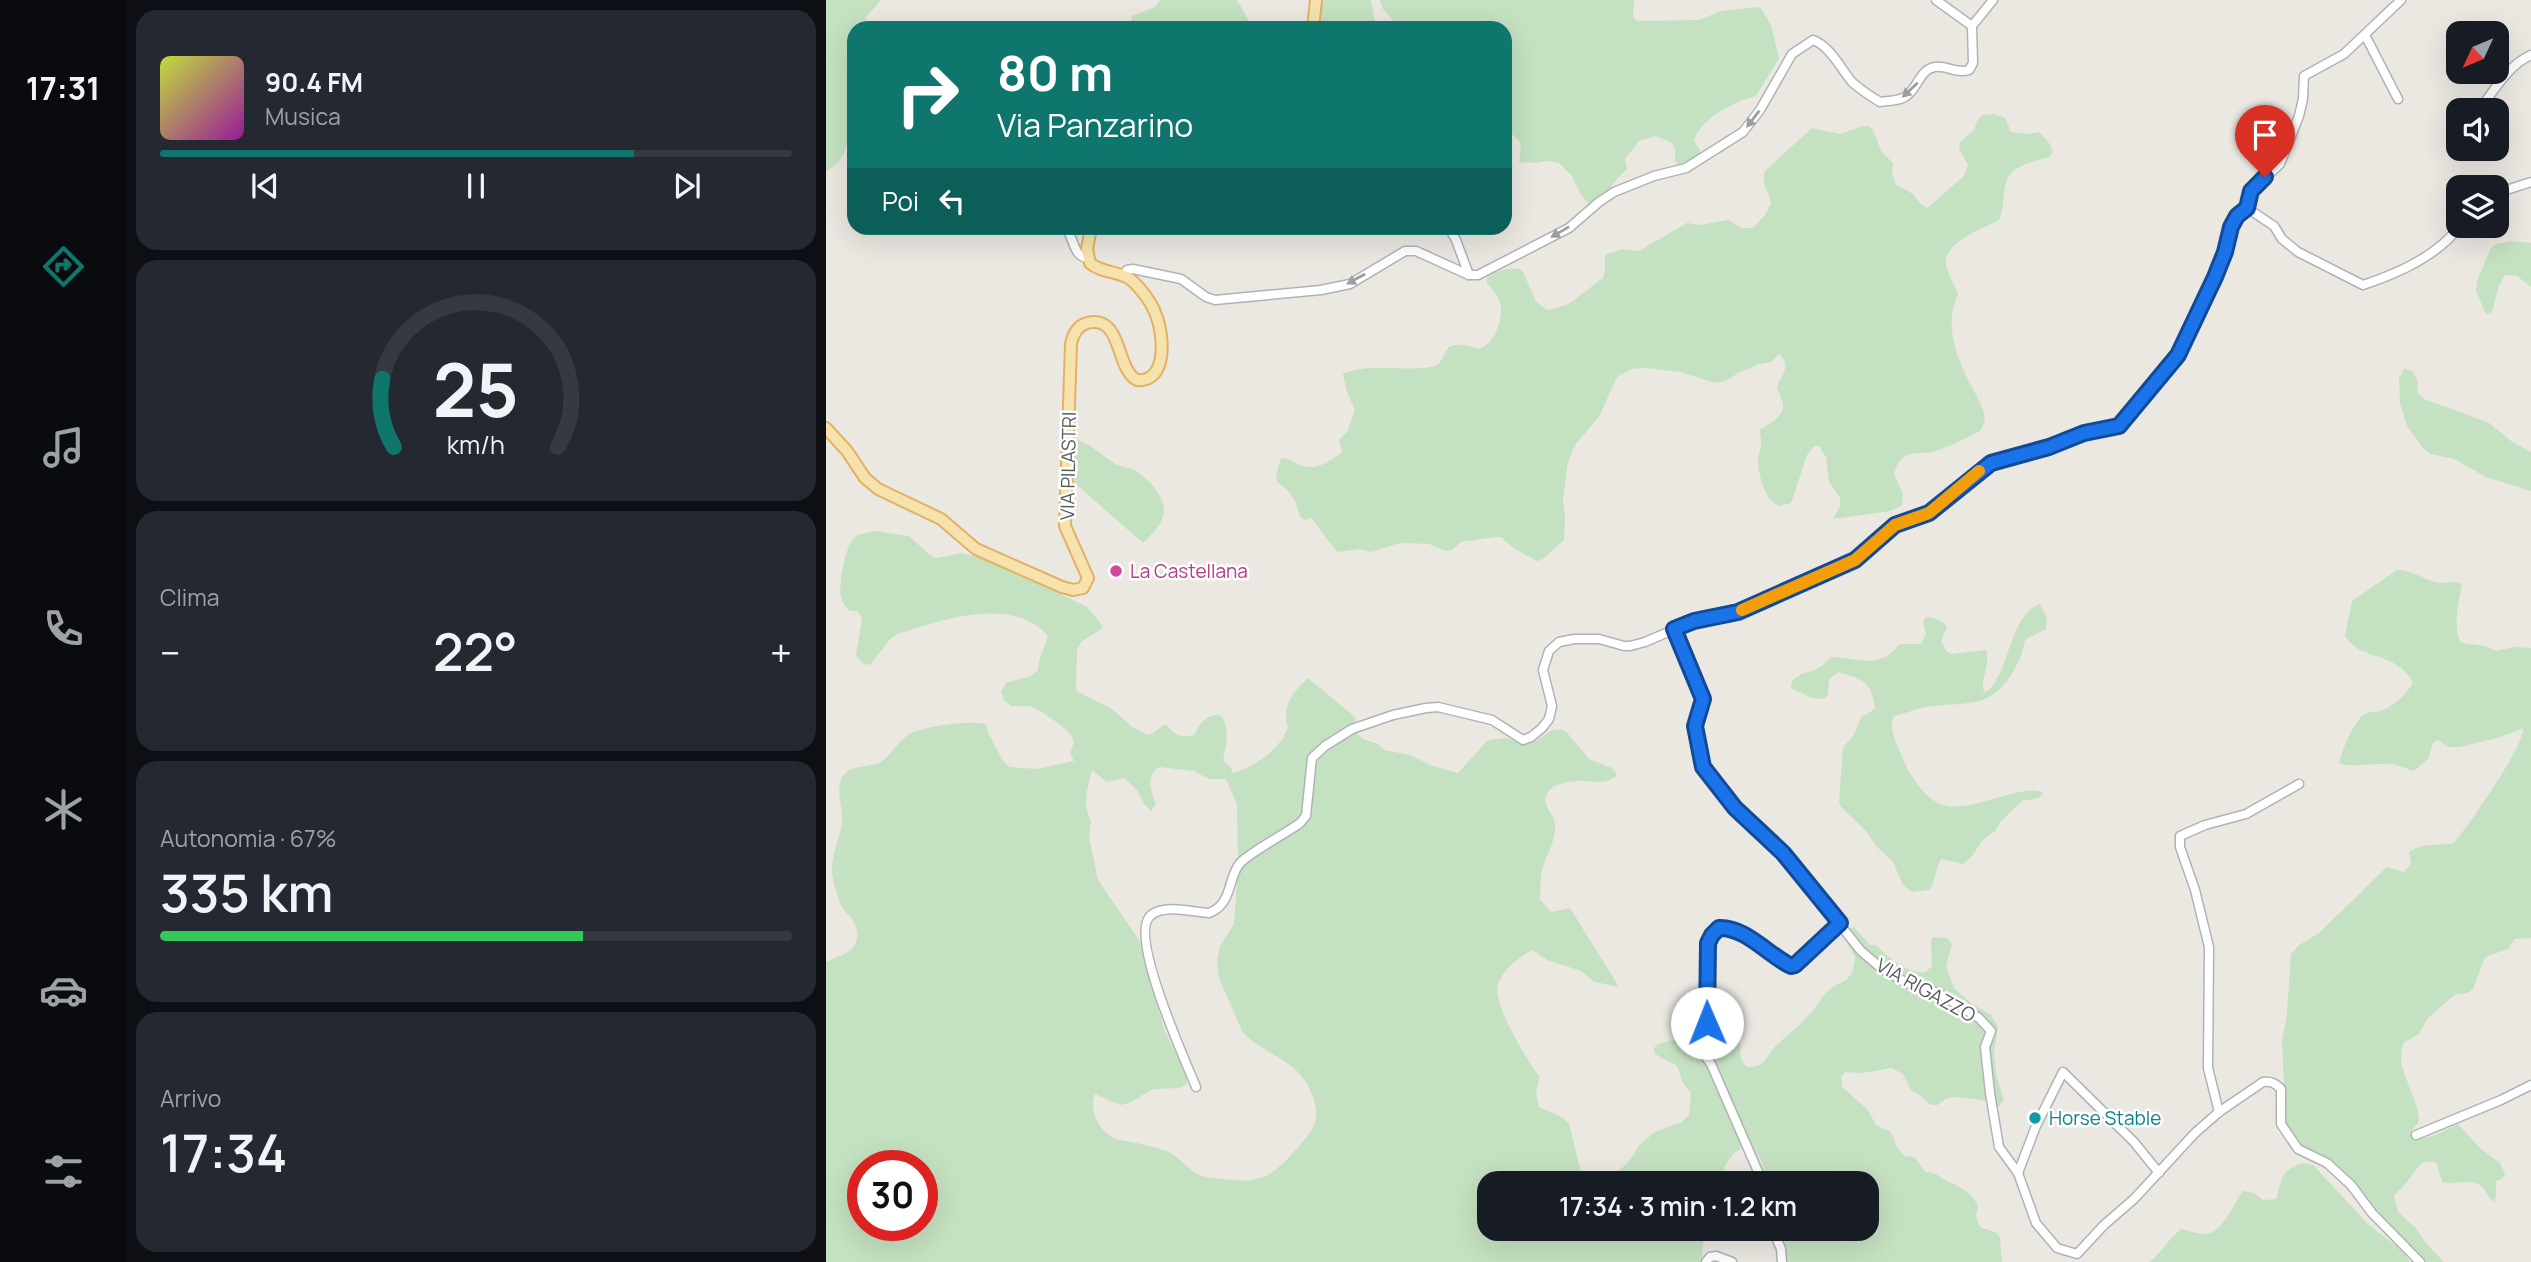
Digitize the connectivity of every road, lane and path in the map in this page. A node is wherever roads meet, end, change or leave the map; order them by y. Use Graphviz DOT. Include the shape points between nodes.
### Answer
graph roads {
  1 [pos="1316,0"];
  2 [pos="1936,0"];
  3 [pos="1993,0"];
  4 [pos="2401,0"];
  5 [pos="1314,21"];
  6 [pos="1972,26"];
  7 [pos="2365,35"];
  8 [pos="2531,55"];
  9 [pos="2488,98"];
  10 [pos="2398,99"];
  11 [pos="2531,183"];
  12 [pos="2509,189"];
  13 [pos="2247,208"];
  14 [pos="1071,235"];
  15 [pos="1090,235"];
  16 [pos="1454,235"];
  17 [pos="2451,238"];
  18 [pos="1088,258"];
  19 [pos="1469,275"];
  20 [pos="1123,276"];
  21 [pos="826,428"];
  22 [pos="1674,629"];
  23 [pos="2299,784"];
  24 [pos="1840,923"];
  25 [pos="2531,1085"];
  26 [pos="1196,1087"];
  27 [pos="2219,1112"];
  28 [pos="2416,1135"];
  29 [pos="1758,1171"];
  30 [pos="2018,1173"];
  31 [pos="2159,1173"];
  32 [pos="1778,1241"];
  33 [pos="1706,1262"];
  34 [pos="1732,1262"];
  35 [pos="1782,1262"];
  36 [pos="2420,1262"];
  1 -- 5 [label="main road"];
  2 -- 6 [label="street"];
  3 -- 6 [label="street"];
  4 -- 7 [label="street"];
  6 -- 19 [label="street, one-way" via="1969,71 1935,67 1924,72 1905,98 1880,103 1813,40 1792,54 1743,132 1686,168 1614,192 1569,228 1478,275"];
  7 -- 10 [label="street"];
  7 -- 13 [label="street" via="2344,54 2304,76 2301,108 2280,163 2251,191"];
  8 -- 9 [label="street" via="2517,63"];
  11 -- 12 [label="street"];
  13 -- 17 [label="street" via="2274,226 2298,252 2363,285 2416,263"];
  13 -- 22 [label="street" via="2231,227 2215,277 2178,355 2119,426 1991,463 1929,513 1895,525 1855,560 1738,612"];
  14 -- 18 [label="street" via="1077,254"];
  15 -- 18 [label="main road"];
  16 -- 19 [label="street"];
  18 -- 20 [label="main road, VIA PILASTRI" via="1093,267"];
  19 -- 20 [label="street, one-way" via="1416,251 1405,251 1350,284 1215,300 1181,279 1133,269"];
  20 -- 21 [label="main road, VIA PILASTRI" via="1137,286 1156,316 1160,365 1149,380 1137,380 1127,372 1107,327 1089,322 1073,335 1065,526 1088,578 1082,589 1062,587 976,550 941,519 878,489"];
  22 -- 24 [label="street, VIA RIGAZZO" via="1703,699 1695,726 1703,767"];
  22 -- 26 [label="street" via="1630,646 1588,638 1553,645 1543,670 1552,706 1549,719 1523,740 1492,720 1426,708 1352,729 1312,758 1306,816 1243,860 1229,894 1216,910 1161,911 1146,923 1147,954 1168,1025"];
  23 -- 27 [label="street" via="2246,814 2180,836 2209,947 2208,1069"];
  24 -- 29 [label="street" via="1791,966 1732,930 1719,928 1708,943 1707,1023 1692,1038 1711,1064"];
  24 -- 30 [label="street, VIA RIGAZZO" via="1881,968 1938,993 1979,1018 1991,1031 1985,1047 1998,1144"];
  25 -- 28 [label="street"];
  27 -- 31 [label="street, VIA RIGAZZO"];
  27 -- 36 [label="street, VIA RIGAZZO" via="2263,1082 2274,1083 2281,1089 2281,1124 2298,1149 2327,1163"];
  30 -- 31 [label="street, VIA RIGAZZO" via="2036,1223 2057,1248 2077,1254"];
  30 -- 31 [label="street" via="2063,1072"];
  32 -- 35 [label="street"];
  33 -- 34 [label="street" via="1716,1256"];
}
